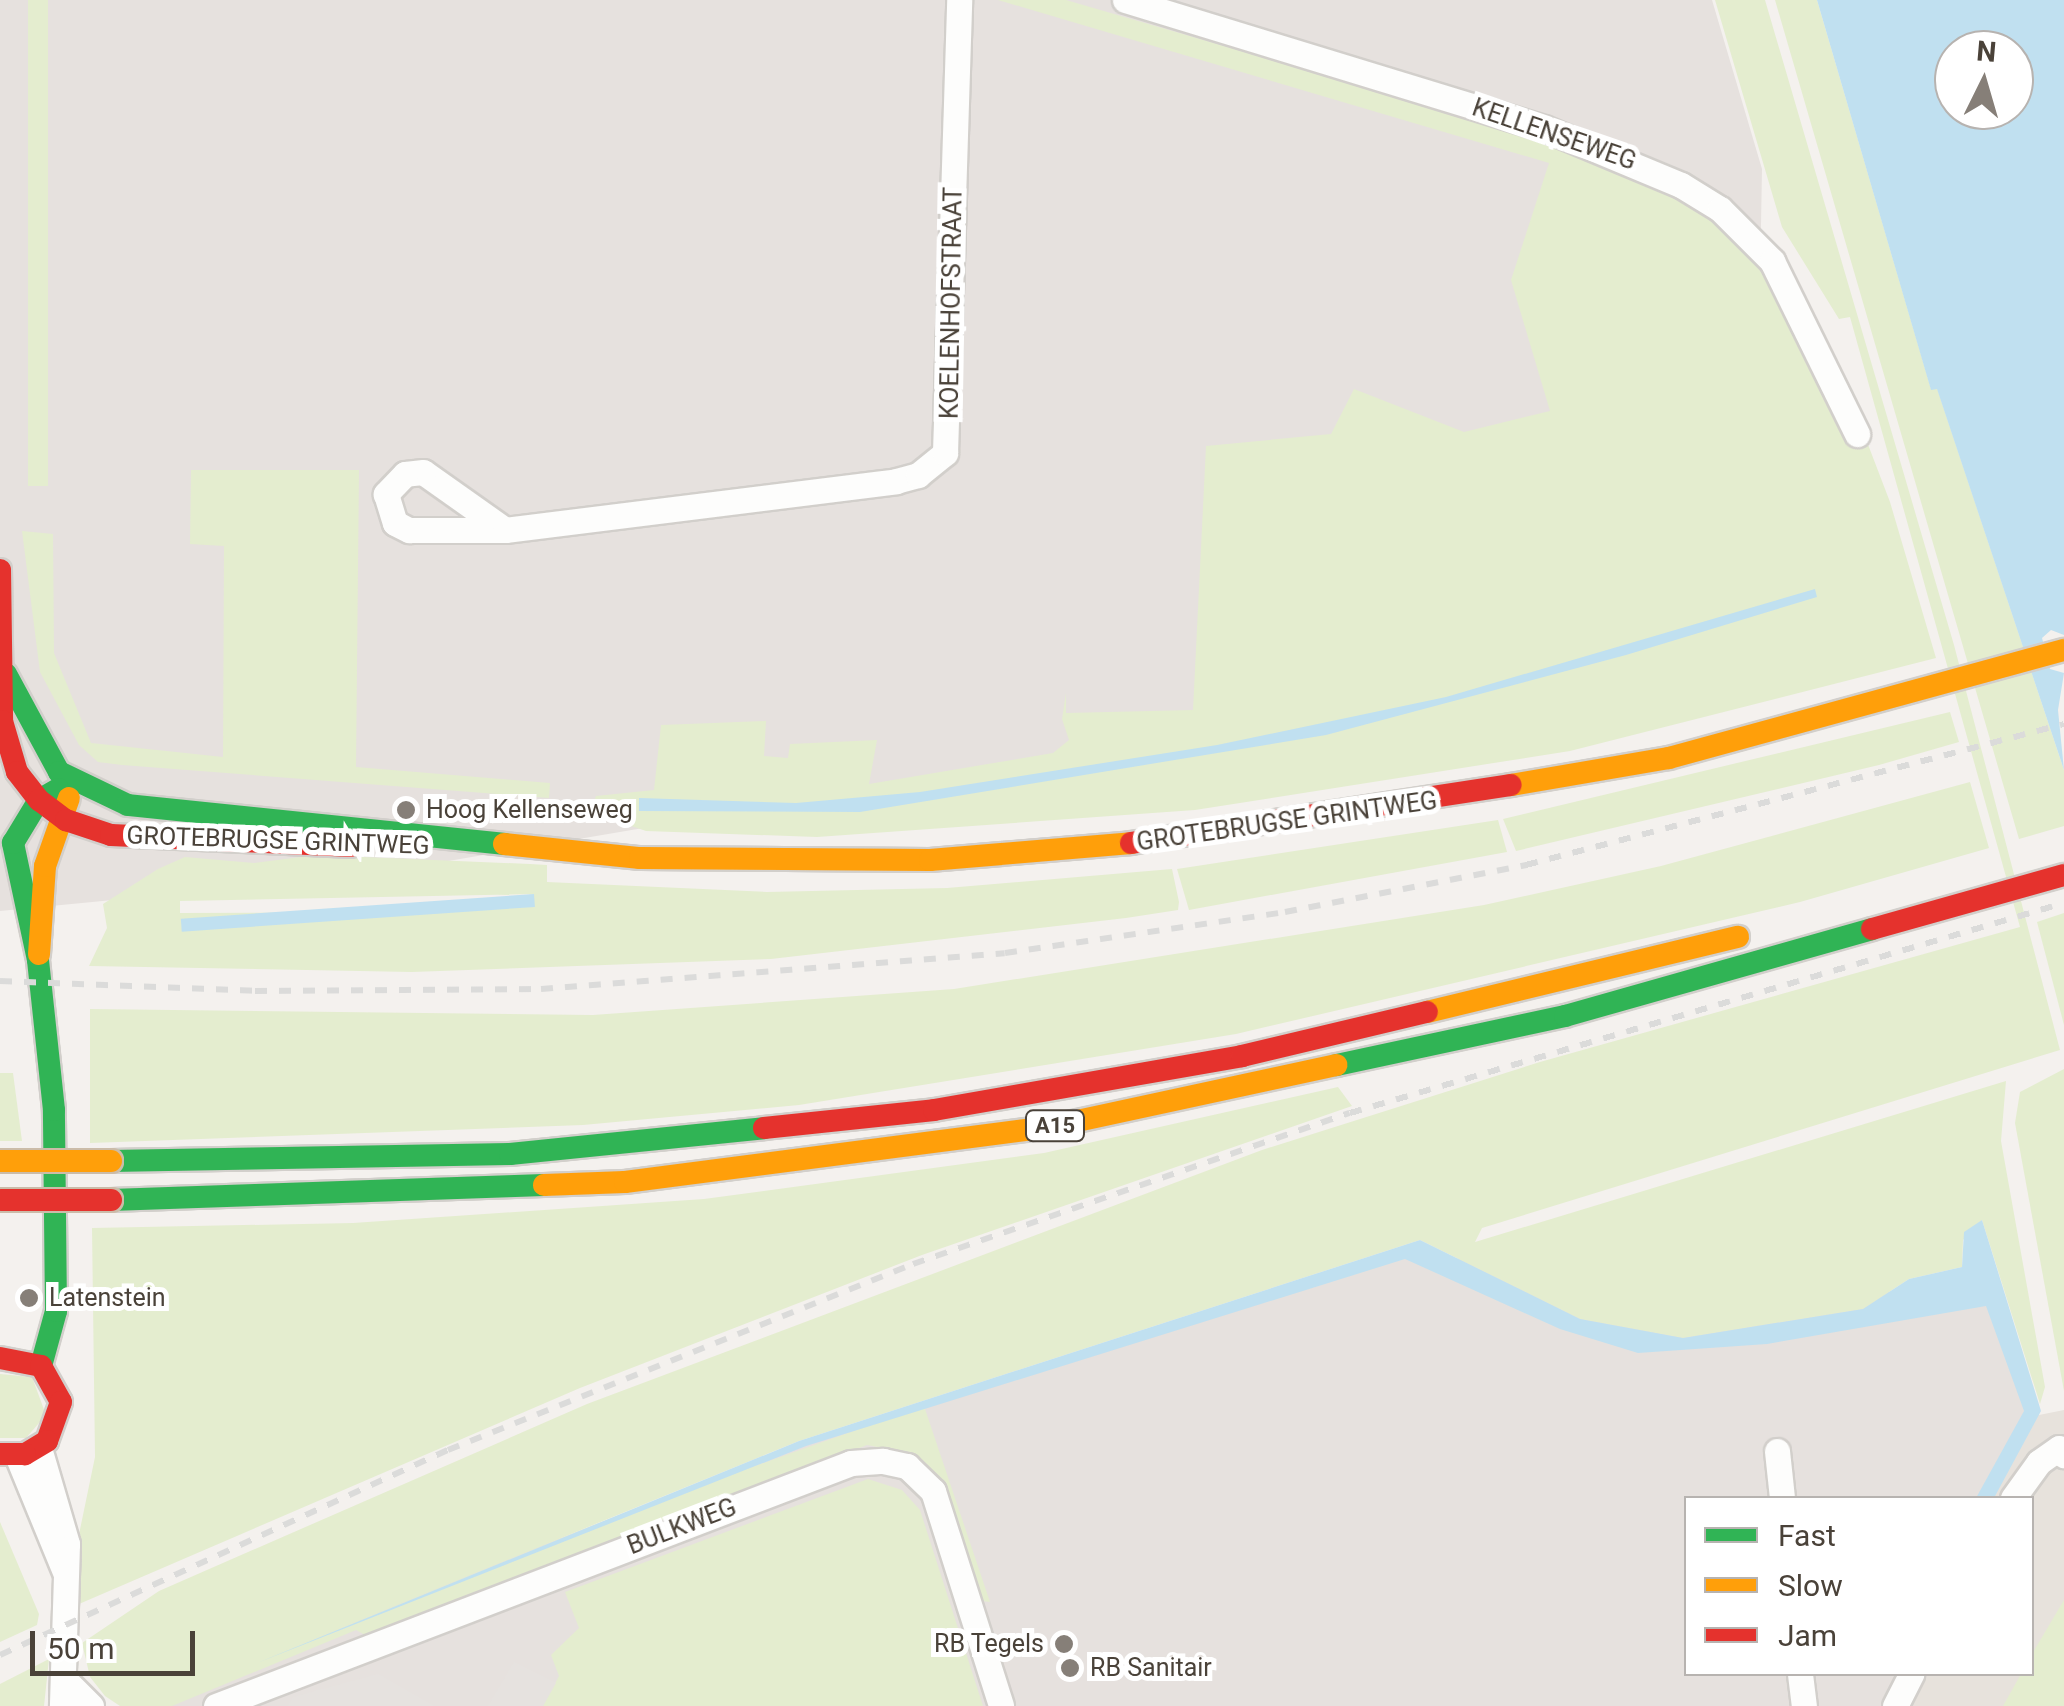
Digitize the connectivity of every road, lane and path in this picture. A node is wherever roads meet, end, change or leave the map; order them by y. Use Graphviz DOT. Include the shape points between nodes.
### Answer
graph roads {
  1 [pos="959,0"];
  2 [pos="1125,0"];
  3 [pos="1857,434"];
  4 [pos="505,530"];
  5 [pos="0,570"];
  6 [pos="2064,650"];
  7 [pos="6,674"];
  8 [pos="72,782"];
  9 [pos="38,800"];
  10 [pos="66,820"];
  11 [pos="492,845"];
  12 [pos="2064,876"];
  13 [pos="1762,931"];
  14 [pos="38,960"];
  15 [pos="0,1161"];
  16 [pos="0,1200"];
  17 [pos="54,1276"];
  18 [pos="7,1358"];
  19 [pos="41,1366"];
  20 [pos="1777,1451"];
  21 [pos="2062,1452"];
  22 [pos="19,1453"];
  23 [pos="1782,1496"];
  24 [pos="2014,1496"];
  25 [pos="46,1508"];
  26 [pos="12,1520"];
  27 [pos="64,1572"];
  28 [pos="1800,1676"];
  29 [pos="1910,1676"];
  30 [pos="64,1694"];
  31 [pos="90,1706"];
  32 [pos="216,1706"];
  33 [pos="1001,1706"];
  34 [pos="1804,1706"];
  35 [pos="1894,1706"];
  1 -- 4 [label="street, KOELENHOFSTRAAT" via="945,453 918,475 896,480"];
  2 -- 3 [label="street, KELLENSEWEG" via="1544,128 1680,184 1720,208 1772,261"];
  5 -- 7 [label="main road"];
  6 -- 11 [label="main road, GROTEBRUGSE GRINTWEG" via="1669,758 1208,837 910,860 640,858"];
  7 -- 8 [label="main road" via="39,746"];
  7 -- 9 [label="main road" via="6,743"];
  8 -- 9 [label="main road"];
  8 -- 10 [label="main road"];
  8 -- 11 [label="main road, GROTEBRUGSE GRINTWEG" via="128,806 404,829"];
  9 -- 10 [label="main road, GROTEBRUGSE GRINTWEG"];
  9 -- 14 [label="main road" via="12,843"];
  10 -- 11 [label="main road, GROTEBRUGSE GRINTWEG" via="111,835 253,844"];
  10 -- 14 [label="main road" via="45,866"];
  12 -- 16 [label="main road, A15, bridge" via="1393,1058 1054,1126 624,1182 369,1197"];
  13 -- 15 [label="main road, A15, bridge" via="1261,1052 914,1113 510,1154"];
  14 -- 17 [label="main road" via="54,1110"];
  17 -- 18 [label="main road"];
  17 -- 19 [label="main road" via="56,1311"];
  18 -- 19 [label="main road"];
  19 -- 22 [label="main road" via="58,1388 61,1412"];
  20 -- 23 [label="street"];
  21 -- 24 [label="street"];
  22 -- 25 [label="street"];
  25 -- 26 [label="street"];
  25 -- 27 [label="street"];
  25 -- 27 [label="street" via="67,1544"];
  27 -- 30 [label="street"];
  28 -- 34 [label="street"];
  29 -- 35 [label="street"];
  30 -- 31 [label="street"];
  32 -- 33 [label="street, BULKWEG" via="851,1463 884,1461 906,1466 933,1491"];
}
